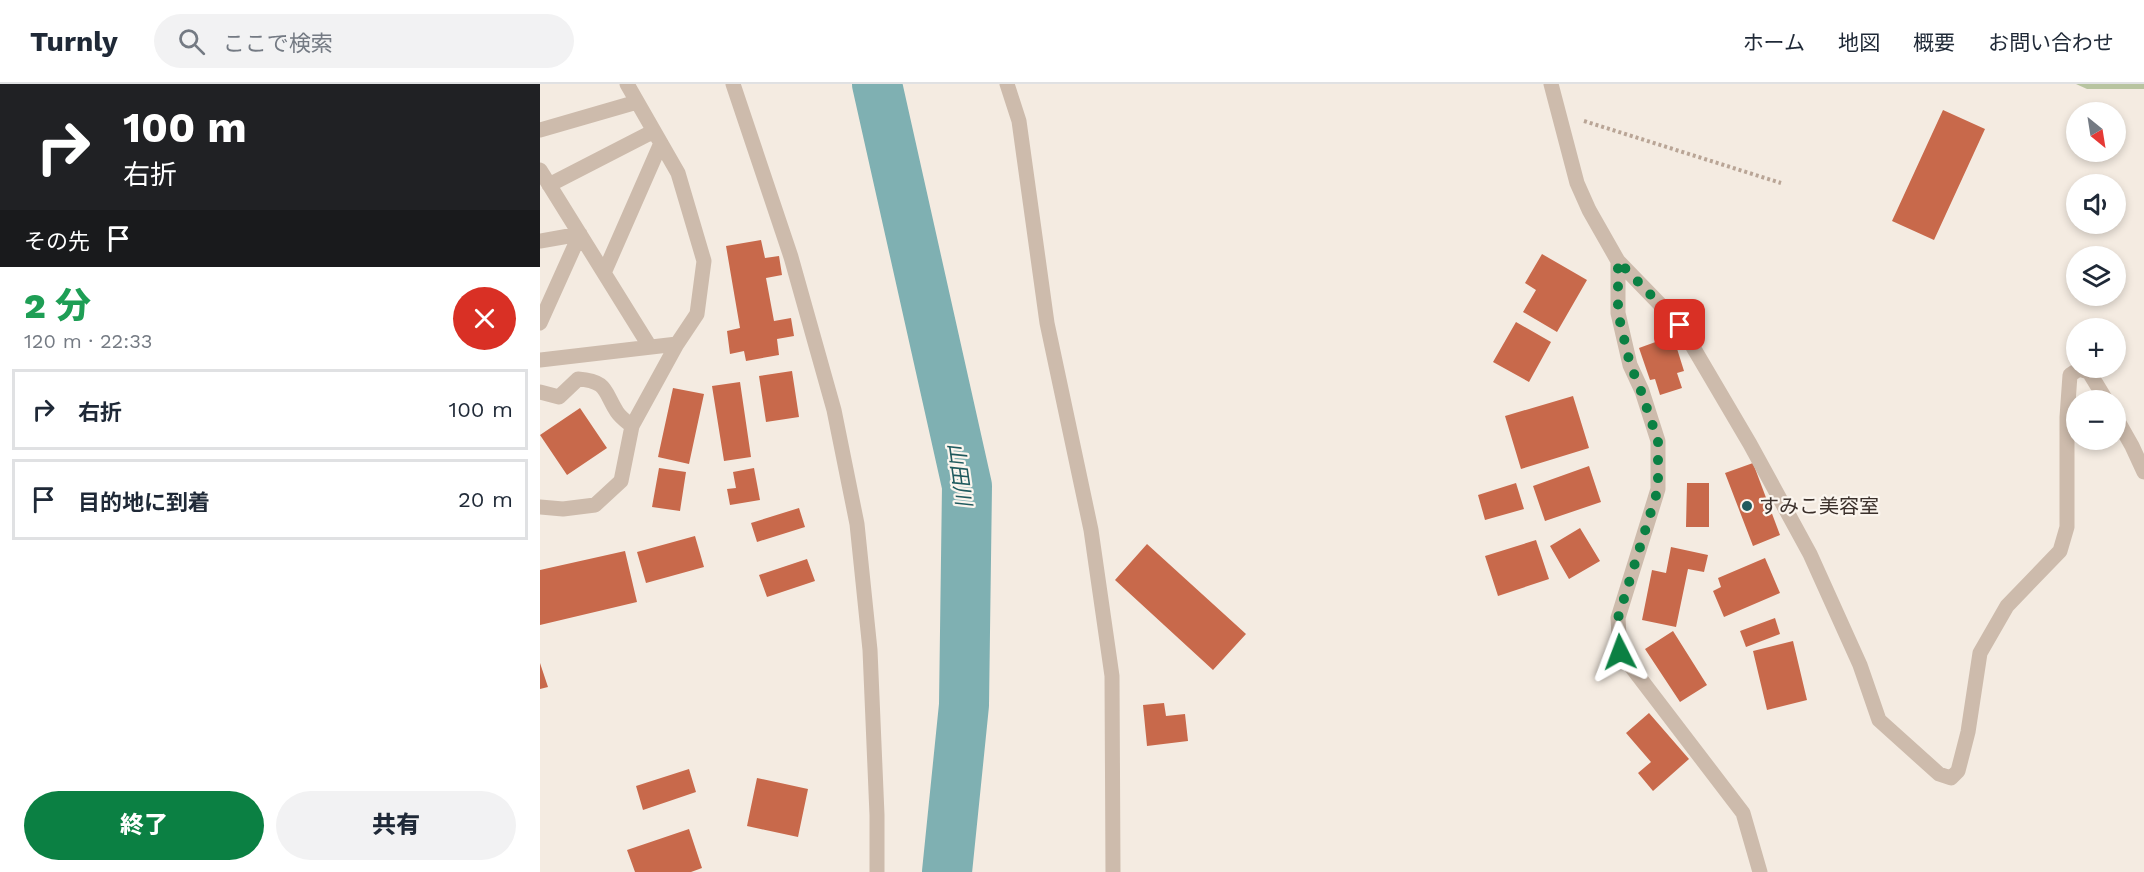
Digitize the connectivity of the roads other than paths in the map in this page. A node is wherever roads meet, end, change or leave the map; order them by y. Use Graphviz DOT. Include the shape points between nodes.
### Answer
graph roads {
  1 [pos="627,84"];
  2 [pos="734,84"];
  3 [pos="1007,84"];
  4 [pos="1551,84"];
  5 [pos="637,102"];
  6 [pos="540,130"];
  7 [pos="657,137"];
  8 [pos="540,170"];
  9 [pos="549,185"];
  10 [pos="580,234"];
  11 [pos="540,241"];
  12 [pos="1618,261"];
  13 [pos="604,273"];
  14 [pos="540,323"];
  15 [pos="677,344"];
  16 [pos="650,347"];
  17 [pos="540,360"];
  18 [pos="2069,390"];
  19 [pos="2100,390"];
  20 [pos="540,392"];
  21 [pos="632,426"];
  22 [pos="2126,435"];
  23 [pos="2067,450"];
  24 [pos="2144,472"];
  25 [pos="540,507"];
  26 [pos="877,872"];
  27 [pos="1113,872"];
  28 [pos="1760,872"];
  1 -- 5 [label="street"];
  2 -- 26 [label="street" via="791,257 834,411 857,524 870,650"];
  3 -- 27 [label="street" via="1019,121 1047,323 1091,530 1112,676"];
  4 -- 12 [label="street" via="1577,183"];
  5 -- 6 [label="street"];
  5 -- 7 [label="street"];
  7 -- 9 [label="street"];
  7 -- 13 [label="street"];
  7 -- 15 [label="street" via="678,174 704,261 697,314"];
  8 -- 9 [label="street"];
  9 -- 10 [label="street"];
  10 -- 11 [label="street"];
  10 -- 13 [label="street"];
  10 -- 14 [label="street"];
  12 -- 23 [label="street" via="1680,325 1750,444 1810,554 1880,720 1945,776 1951,778 1958,771 1980,652 2007,606 2060,551 2067,527"];
  12 -- 28 [label="street" via="1618,313 1630,364 1658,441 1658,489 1618,618 1620,652 1743,813"];
  13 -- 16 [label="street"];
  15 -- 16 [label="street"];
  15 -- 21 [label="street"];
  16 -- 17 [label="street"];
  18 -- 19 [label="street" via="2070,375 2079,369 2090,372"];
  20 -- 21 [label="street" via="559,397 579,379 587,379 603,386 618,414"];
  21 -- 25 [label="street" via="621,481 595,505"];
  22 -- 24 [label="street"];
}
